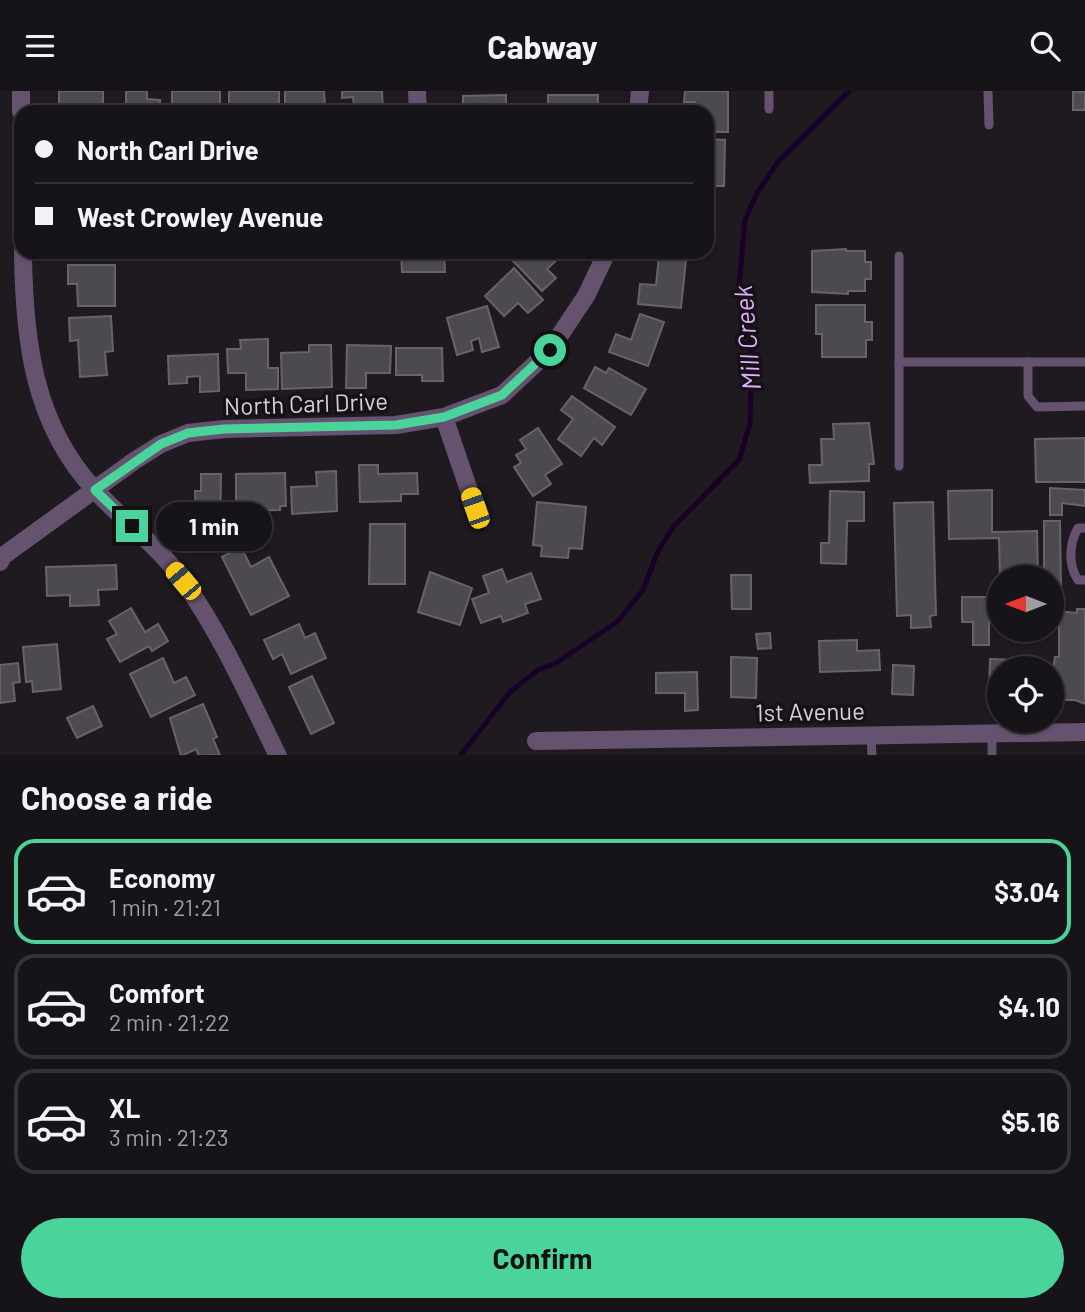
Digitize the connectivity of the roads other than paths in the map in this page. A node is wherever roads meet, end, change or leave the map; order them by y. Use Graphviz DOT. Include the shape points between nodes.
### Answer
graph roads {
  1 [pos="769,91"];
  2 [pos="989,91"];
  3 [pos="769,109"];
  4 [pos="989,125"];
  5 [pos="899,256"];
  6 [pos="23,259"];
  7 [pos="604,259"];
  8 [pos="899,362"];
  9 [pos="1028,362"];
  10 [pos="1085,362"];
  11 [pos="1085,406"];
  12 [pos="444,417"];
  13 [pos="899,466"];
  14 [pos="95,490"];
  15 [pos="475,508"];
  16 [pos="1085,528"];
  17 [pos="0,562"];
  18 [pos="1085,580"];
  19 [pos="1064,732"];
  20 [pos="1085,732"];
  21 [pos="992,733"];
  22 [pos="872,735"];
  23 [pos="536,741"];
  24 [pos="278,755"];
  25 [pos="872,755"];
  26 [pos="992,755"];
  1 -- 3 [label="lane"];
  2 -- 4 [label="lane"];
  5 -- 8 [label="lane"];
  6 -- 14 [label="street" via="34,380 48,420"];
  7 -- 12 [label="street, North Carl Drive" via="586,296 550,350 502,395"];
  8 -- 9 [label="lane"];
  8 -- 13 [label="lane"];
  9 -- 10 [label="lane"];
  9 -- 11 [label="lane" via="1028,397 1037,407"];
  12 -- 14 [label="street, North Carl Drive" via="396,425 188,433 161,444"];
  12 -- 15 [label="street"];
  14 -- 17 [label="street, North Carl Drive"];
  14 -- 24 [label="street" via="183,581 216,633"];
  16 -- 18 [label="lane" via="1078,528 1071,539 1071,570 1078,580"];
  19 -- 20 [label="street, 1st Avenue"];
  21 -- 22 [label="street, 1st Avenue"];
  21 -- 26 [label="lane"];
  22 -- 23 [label="street, 1st Avenue"];
  22 -- 25 [label="lane"];
}
